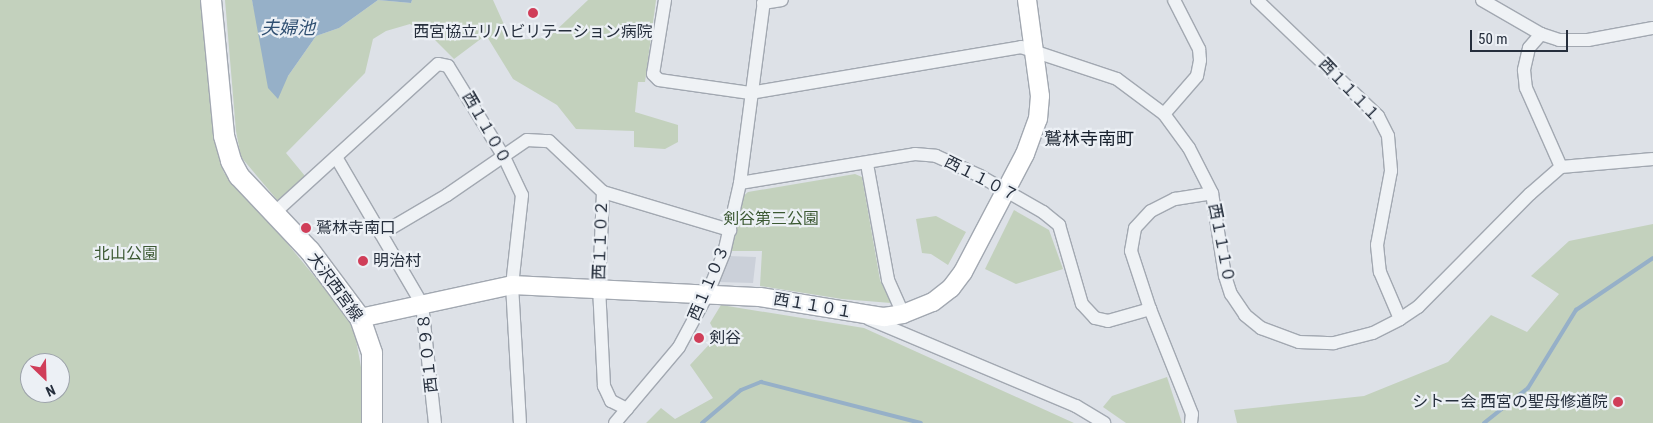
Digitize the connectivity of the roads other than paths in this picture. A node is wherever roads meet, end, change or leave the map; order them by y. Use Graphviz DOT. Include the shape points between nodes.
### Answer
graph roads {
  1 [pos="211,0"];
  2 [pos="665,0"];
  3 [pos="782,0"];
  4 [pos="1027,0"];
  5 [pos="1174,0"];
  6 [pos="1257,0"];
  7 [pos="1482,0"];
  8 [pos="763,2"];
  9 [pos="1653,28"];
  10 [pos="1541,34"];
  11 [pos="1035,51"];
  12 [pos="750,92"];
  13 [pos="1164,114"];
  14 [pos="336,157"];
  15 [pos="504,157"];
  16 [pos="1653,159"];
  17 [pos="867,164"];
  18 [pos="1561,167"];
  19 [pos="740,183"];
  20 [pos="603,192"];
  21 [pos="1006,192"];
  22 [pos="1212,193"];
  23 [pos="273,214"];
  24 [pos="730,230"];
  25 [pos="381,234"];
  26 [pos="512,285"];
  27 [pos="599,288"];
  28 [pos="707,295"];
  29 [pos="422,304"];
  30 [pos="1150,309"];
  31 [pos="855,314"];
  32 [pos="903,314"];
  33 [pos="360,318"];
  34 [pos="1400,319"];
  35 [pos="626,410"];
  36 [pos="372,423"];
  37 [pos="435,423"];
  38 [pos="520,423"];
  39 [pos="615,423"];
  40 [pos="1104,423"];
  41 [pos="1191,423"];
  1 -- 23 [label="main road, 大沢西宮線" via="224,136 230,162"];
  2 -- 12 [label="street, 西１１１０" via="653,74 659,80"];
  3 -- 8 [label="street"];
  4 -- 11 [label="street, 西１１０１"];
  5 -- 13 [label="street" via="1195,41 1200,60 1197,76"];
  6 -- 34 [label="street, 西１１１１" via="1378,116 1388,136 1391,171 1377,245 1380,272"];
  7 -- 10 [label="street"];
  8 -- 12 [label="street, 西１１０３"];
  9 -- 10 [label="street" via="1588,40 1560,40"];
  10 -- 18 [label="street" via="1529,48 1524,70 1526,88"];
  11 -- 12 [label="street, 西１１１０" via="1021,47"];
  11 -- 13 [label="street, 西１１１０" via="1117,79"];
  11 -- 21 [label="street, 西１１０１" via="1040,96 1038,119"];
  12 -- 19 [label="street, 西１１０３"];
  13 -- 22 [label="street, 西１１１０" via="1189,148"];
  14 -- 15 [label="street, 西１１００" via="438,64 448,66"];
  14 -- 23 [label="street, 西１１００"];
  14 -- 25 [label="street, 西１０９８"];
  15 -- 20 [label="street" via="526,140 549,141"];
  15 -- 25 [label="street"];
  15 -- 26 [label="street, 西１１００" via="522,195"];
  16 -- 18 [label="street"];
  17 -- 19 [label="street, 西１１０７"];
  17 -- 21 [label="street, 西１１０７" via="915,154 931,155 980,176"];
  17 -- 32 [label="street" via="888,280"];
  18 -- 34 [label="street, 西１１１０" via="1418,306"];
  19 -- 24 [label="street, 西１１０３"];
  20 -- 24 [label="street, 西１１０２"];
  20 -- 27 [label="street, 西１１０２"];
  21 -- 30 [label="street, 西１１０７" via="1043,212 1058,225 1082,304 1095,318 1108,321"];
  21 -- 32 [label="street, 西１１０１" via="958,280 933,302"];
  22 -- 30 [label="street" via="1175,199 1151,211 1135,228 1131,251"];
  22 -- 34 [label="street, 西１１１０" via="1225,276 1231,294 1245,315 1262,328 1298,342 1334,343 1373,334"];
  23 -- 33 [label="main road, 大沢西宮線" via="310,252"];
  24 -- 28 [label="street, 西１１０３"];
  25 -- 29 [label="street, 西１０９８"];
  26 -- 27 [label="street, 西１１０１"];
  26 -- 29 [label="street, 西１１０１"];
  26 -- 38 [label="street, 西１１００"];
  27 -- 28 [label="street, 西１１０１"];
  27 -- 35 [label="street, 西１１０２" via="604,386 610,401"];
  28 -- 31 [label="street, 西１１０１" via="760,297"];
  28 -- 35 [label="street, 西１１０３" via="679,347"];
  29 -- 33 [label="street, 西１１０１"];
  29 -- 37 [label="street, 西１０９８"];
  30 -- 41 [label="street" via="1192,414"];
  31 -- 32 [label="street, 西１１０１" via="884,317"];
  31 -- 40 [label="street" via="1076,406"];
  33 -- 36 [label="main road, 大沢西宮線" via="372,354"];
  35 -- 39 [label="street, 西１１０３"];
}
